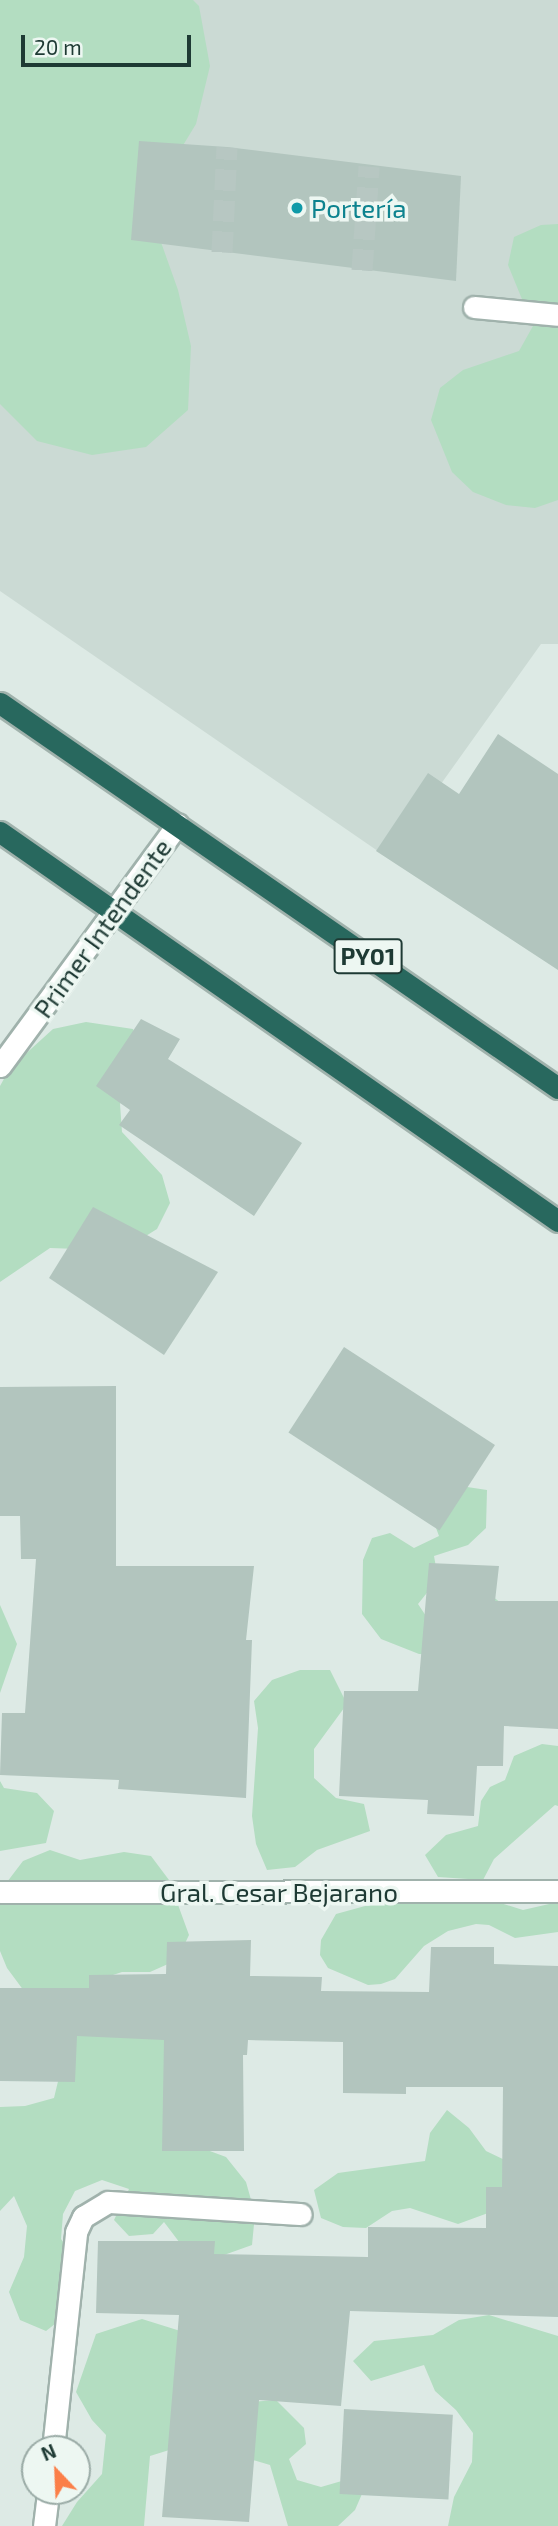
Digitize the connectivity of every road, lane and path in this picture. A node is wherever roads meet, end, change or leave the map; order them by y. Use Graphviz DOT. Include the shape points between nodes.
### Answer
graph roads {
  1 [pos="474,307"];
  2 [pos="558,315"];
  3 [pos="0,703"];
  4 [pos="178,824"];
  5 [pos="0,832"];
  6 [pos="115,912"];
  7 [pos="0,1066"];
  8 [pos="558,1088"];
  9 [pos="558,1221"];
  10 [pos="558,1891"];
  11 [pos="0,1892"];
  12 [pos="300,2214"];
  13 [pos="54,2435"];
  14 [pos="46,2505"];
  15 [pos="44,2526"];
  1 -- 2 [label="street"];
  3 -- 4 [label="highway, PY01"];
  4 -- 6 [label="street, Primer Intendente"];
  4 -- 8 [label="highway, PY01"];
  5 -- 6 [label="highway"];
  6 -- 7 [label="street, Primer Intendente"];
  6 -- 9 [label="highway"];
  10 -- 11 [label="street, Gral. Cesar Bejarano"];
  12 -- 13 [label="street" via="108,2202 83,2217 76,2232"];
  14 -- 15 [label="street"];
}
